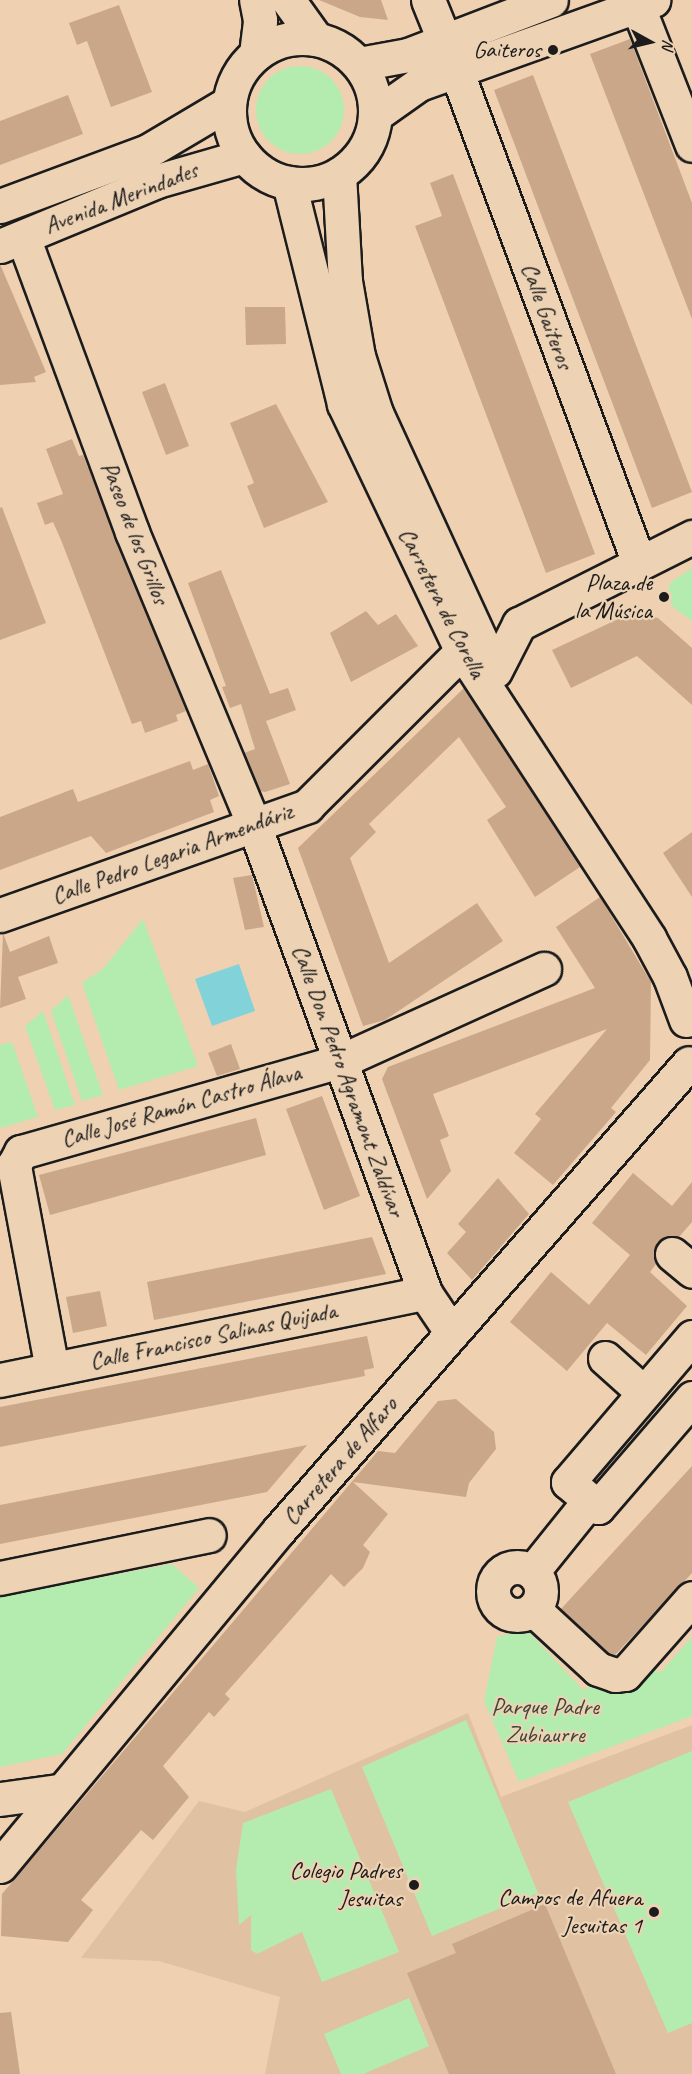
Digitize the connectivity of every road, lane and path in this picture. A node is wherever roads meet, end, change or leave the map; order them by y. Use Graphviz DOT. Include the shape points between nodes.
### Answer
graph roads {
  1 [pos="256,0"];
  2 [pos="288,0"];
  3 [pos="428,0"];
  4 [pos="551,0"];
  5 [pos="646,3"];
  6 [pos="316,39"];
  7 [pos="256,54"];
  8 [pos="450,56"];
  9 [pos="359,64"];
  10 [pos="229,103"];
  11 [pos="375,116"];
  12 [pos="692,145"];
  13 [pos="244,156"];
  14 [pos="339,174"];
  15 [pos="289,183"];
  16 [pos="0,206"];
  17 [pos="12,242"];
  18 [pos="692,537"];
  19 [pos="639,563"];
  20 [pos="458,585"];
  21 [pos="519,624"];
  22 [pos="462,651"];
  23 [pos="495,671"];
  24 [pos="254,825"];
  25 [pos="0,915"];
  26 [pos="544,969"];
  27 [pos="692,979"];
  28 [pos="689,1018"];
  29 [pos="341,1061"];
  30 [pos="690,1064"];
  31 [pos="425,1293"];
  32 [pos="452,1333"];
  33 [pos="692,1337"];
  34 [pos="605,1358"];
  35 [pos="52,1369"];
  36 [pos="0,1380"];
  37 [pos="644,1393"];
  38 [pos="692,1398"];
  39 [pos="589,1500"];
  40 [pos="209,1535"];
  41 [pos="532,1572"];
  42 [pos="0,1578"];
  43 [pos="692,1598"];
  44 [pos="533,1609"];
  45 [pos="59,1791"];
  46 [pos="0,1799"];
  47 [pos="0,1866"];
  1 -- 7 [label="street" via="260,20"];
  2 -- 6 [label="street"];
  3 -- 8 [label="street, Calle Gaiteros"];
  4 -- 8 [label="street"];
  5 -- 8 [label="street"];
  5 -- 12 [label="street"];
  6 -- 7 [label="street" via="285,39"];
  6 -- 9 [label="street" via="332,44"];
  7 -- 10 [label="street" via="237,75"];
  8 -- 9 [label="street" via="408,56"];
  8 -- 11 [label="street"];
  8 -- 19 [label="street, Calle Gaiteros"];
  9 -- 11 [label="street" via="372,88"];
  10 -- 13 [label="street" via="234,140"];
  10 -- 16 [label="street, Avenida Merindades" via="148,151"];
  11 -- 14 [label="street" via="366,146"];
  13 -- 15 [label="street" via="264,174"];
  13 -- 17 [label="street, Avenida Merindades" via="157,181"];
  14 -- 15 [label="street" via="315,183"];
  14 -- 20 [label="street, Carretera de Corella" via="345,281 358,356 376,413"];
  15 -- 22 [label="street, Carretera de Corella" via="344,404"];
  17 -- 24 [label="street, Paseo de los Grillos"];
  18 -- 19 [label="street"];
  19 -- 21 [label="street"];
  20 -- 21 [label="street" via="496,616"];
  20 -- 23 [label="street, Carretera de Corella"];
  21 -- 23 [label="street"];
  22 -- 24 [label="street, Calle Pedro Legaria Armendáriz" via="307,806"];
  22 -- 28 [label="street, Carretera de Corella" via="649,939"];
  23 -- 27 [label="street, Carretera de Corella" via="569,796"];
  24 -- 25 [label="street, Calle Pedro Legaria Armendáriz"];
  24 -- 29 [label="street, Calle Don Pedro Agramont Zaldívar"];
  26 -- 29 [label="street, Calle José Ramón Castro Álava"];
  28 -- 30 [label="street" via="680,1046"];
  29 -- 31 [label="street, Calle Don Pedro Agramont Zaldívar"];
  29 -- 35 [label="street, Calle José Ramón Castro Álava" via="21,1152 14,1165"];
  30 -- 32 [label="street, Carretera de Alfaro"];
  31 -- 32 [label="street, Calle Don Pedro Agramont Zaldívar"];
  31 -- 35 [label="street, Calle Francisco Salinas Quijada"];
  32 -- 45 [label="street, Carretera de Alfaro"];
  33 -- 37 [label="street"];
  34 -- 37 [label="street"];
  35 -- 36 [label="street, Calle Francisco Salinas Quijada"];
  37 -- 39 [label="street" via="568,1482"];
  38 -- 39 [label="street" via="598,1507"];
  39 -- 41 [label="street"];
  40 -- 42 [label="street"];
  41 -- 44 [label="street" via="541,1593"];
  41 -- 44 [label="street" via="518,1567 502,1572 493,1593 505,1612 521,1615"];
  43 -- 44 [label="street" via="625,1674 615,1675 598,1670"];
  45 -- 46 [label="street"];
  45 -- 47 [label="street, Carretera de Alfaro"];
}
